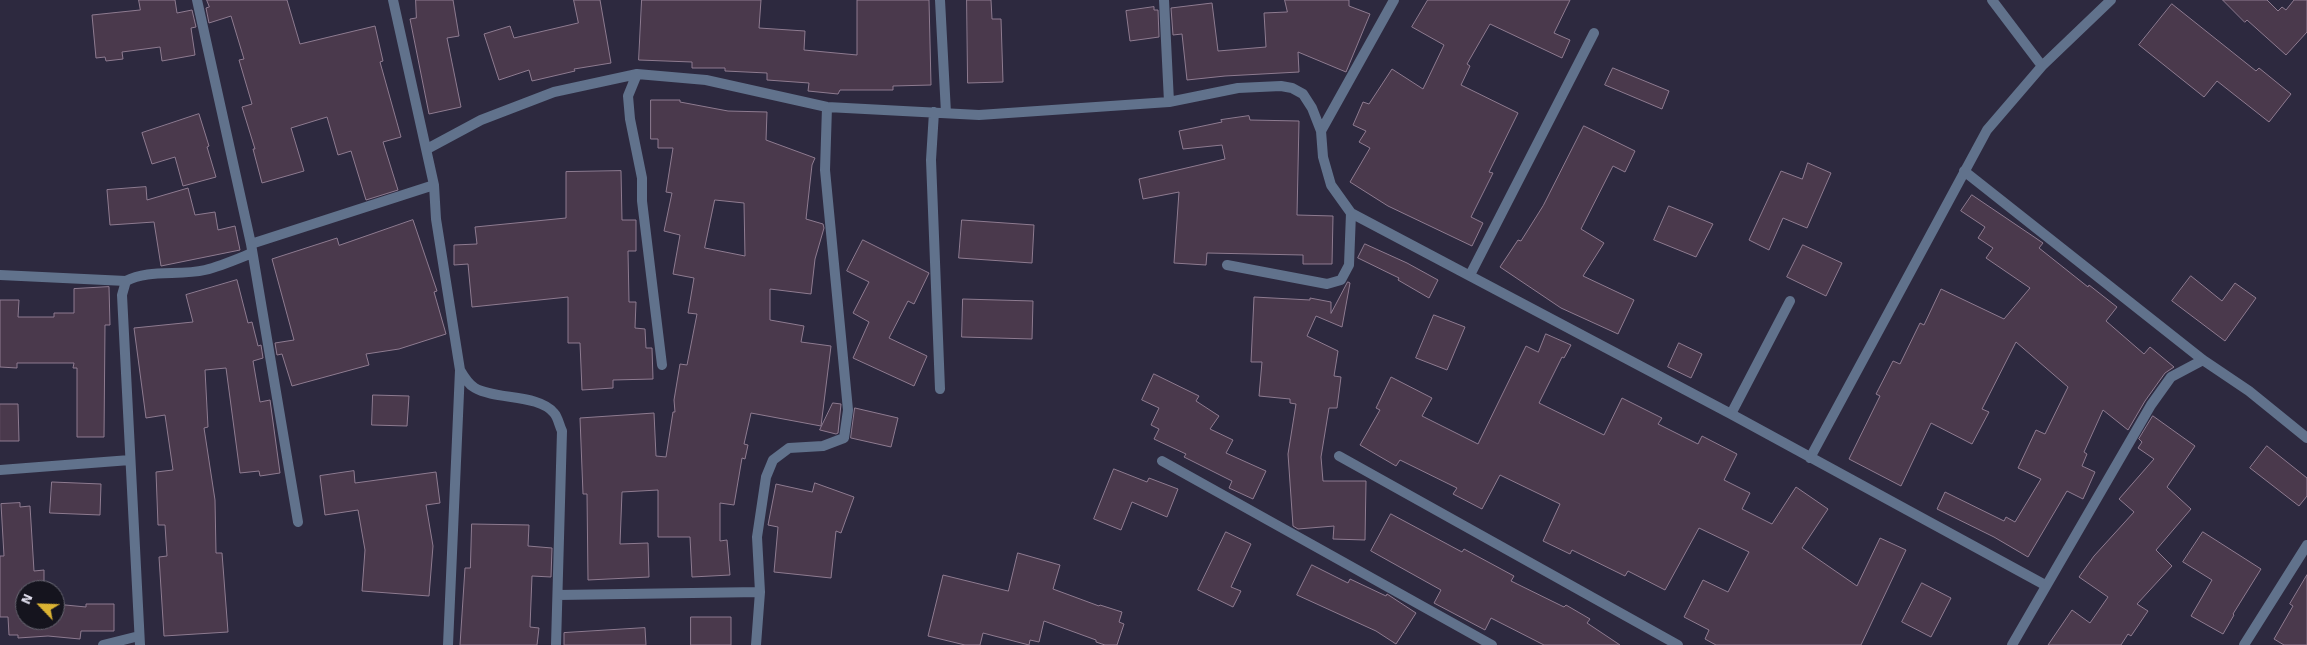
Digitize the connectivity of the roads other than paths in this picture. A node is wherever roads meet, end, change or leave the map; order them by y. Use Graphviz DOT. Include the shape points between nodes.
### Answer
graph roads {
  1 [pos="197,0"];
  2 [pos="393,0"];
  3 [pos="940,0"];
  4 [pos="1164,0"];
  5 [pos="1394,0"];
  6 [pos="1992,0"];
  7 [pos="2111,0"];
  8 [pos="1594,33"];
  9 [pos="2042,66"];
  10 [pos="637,74"];
  11 [pos="1169,102"];
  12 [pos="827,107"];
  13 [pos="934,112"];
  14 [pos="946,112"];
  15 [pos="1321,131"];
  16 [pos="427,149"];
  17 [pos="1964,171"];
  18 [pos="434,185"];
  19 [pos="1351,212"];
  20 [pos="251,248"];
  21 [pos="1227,265"];
  22 [pos="0,275"];
  23 [pos="1470,275"];
  24 [pos="126,281"];
  25 [pos="1790,301"];
  26 [pos="2204,360"];
  27 [pos="662,365"];
  28 [pos="460,370"];
  29 [pos="940,389"];
  30 [pos="1731,414"];
  31 [pos="2307,438"];
  32 [pos="1339,456"];
  33 [pos="1810,458"];
  34 [pos="130,460"];
  35 [pos="1162,461"];
  36 [pos="0,470"];
  37 [pos="298,522"];
  38 [pos="2307,545"];
  39 [pos="2045,585"];
  40 [pos="760,592"];
  41 [pos="558,595"];
  42 [pos="139,640"];
  43 [pos="103,645"];
  44 [pos="448,645"];
  45 [pos="556,645"];
  46 [pos="756,645"];
  47 [pos="1492,645"];
  48 [pos="1678,645"];
  49 [pos="2012,645"];
  50 [pos="2244,645"];
  1 -- 20 [label="street"];
  2 -- 16 [label="street"];
  3 -- 14 [label="street"];
  4 -- 11 [label="street"];
  5 -- 15 [label="street"];
  6 -- 9 [label="street"];
  7 -- 9 [label="street"];
  8 -- 23 [label="street"];
  9 -- 17 [label="street" via="1987,130"];
  10 -- 12 [label="street" via="706,80"];
  10 -- 16 [label="street" via="554,92 481,120"];
  10 -- 27 [label="street" via="628,96 642,178"];
  11 -- 14 [label="street" via="979,115"];
  11 -- 15 [label="street" via="1238,88 1292,88 1303,94"];
  12 -- 13 [label="street"];
  12 -- 40 [label="street" via="825,170 848,410 844,438 823,446 789,448 773,460 766,477 757,537"];
  13 -- 14 [label="street"];
  13 -- 29 [label="street" via="931,160"];
  15 -- 19 [label="street" via="1323,157 1331,184"];
  16 -- 18 [label="street"];
  17 -- 26 [label="street"];
  17 -- 33 [label="street"];
  18 -- 20 [label="street"];
  18 -- 28 [label="street" via="436,219"];
  19 -- 21 [label="street" via="1348,265 1341,280 1327,284"];
  19 -- 23 [label="street"];
  20 -- 24 [label="street" via="206,270 136,276"];
  20 -- 37 [label="street"];
  22 -- 24 [label="street"];
  23 -- 30 [label="street"];
  24 -- 34 [label="street" via="122,295"];
  25 -- 30 [label="street"];
  26 -- 31 [label="street"];
  26 -- 39 [label="street" via="2171,377 2151,405"];
  28 -- 41 [label="street" via="475,388 540,403 554,412 562,431"];
  28 -- 44 [label="street"];
  30 -- 33 [label="street"];
  32 -- 48 [label="street"];
  33 -- 39 [label="street"];
  34 -- 36 [label="street"];
  34 -- 42 [label="street"];
  35 -- 47 [label="street"];
  38 -- 50 [label="street"];
  39 -- 49 [label="street"];
  40 -- 41 [label="street"];
  40 -- 46 [label="street"];
  41 -- 45 [label="street"];
  42 -- 43 [label="street"];
}
